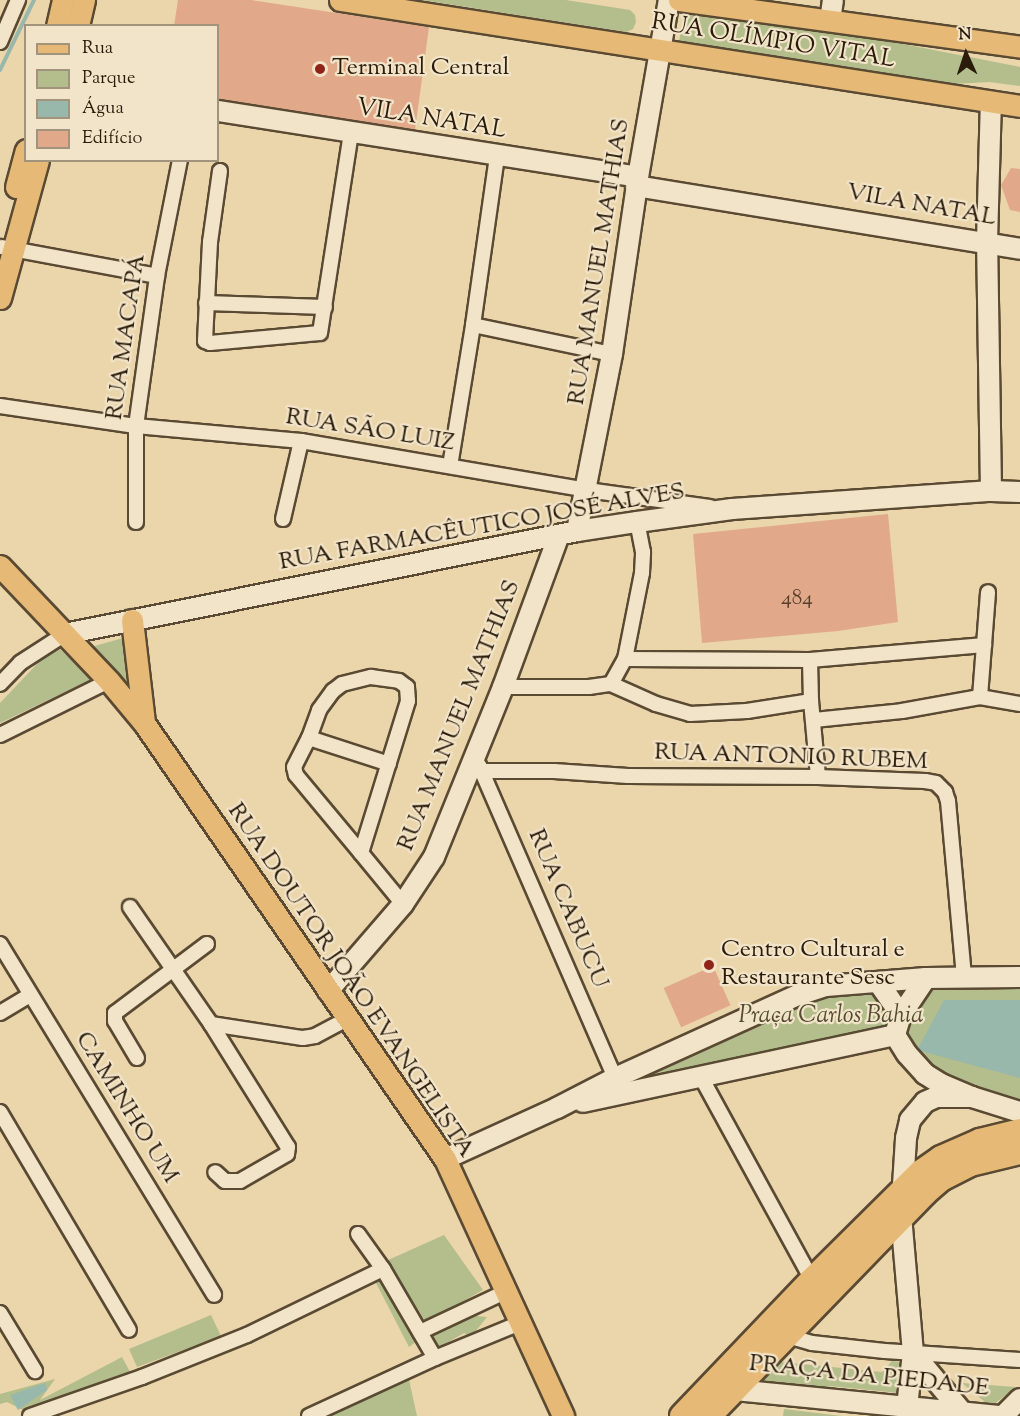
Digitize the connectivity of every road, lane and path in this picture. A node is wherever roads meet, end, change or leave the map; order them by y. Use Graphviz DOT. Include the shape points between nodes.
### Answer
graph roads {
  1 [pos="18,0"];
  2 [pos="63,0"];
  3 [pos="84,0"];
  4 [pos="340,0"];
  5 [pos="669,0"];
  6 [pos="679,0"];
  7 [pos="832,10"];
  8 [pos="57,24"];
  9 [pos="78,24"];
  10 [pos="0,42"];
  11 [pos="1020,47"];
  12 [pos="662,50"];
  13 [pos="991,102"];
  14 [pos="1020,106"];
  15 [pos="219,111"];
  16 [pos="351,133"];
  17 [pos="497,156"];
  18 [pos="24,160"];
  19 [pos="37,162"];
  20 [pos="180,162"];
  21 [pos="220,171"];
  22 [pos="637,182"];
  23 [pos="987,242"];
  24 [pos="1020,249"];
  25 [pos="5,250"];
  26 [pos="157,276"];
  27 [pos="0,298"];
  28 [pos="206,303"];
  29 [pos="325,307"];
  30 [pos="474,325"];
  31 [pos="612,354"];
  32 [pos="0,405"];
  33 [pos="136,426"];
  34 [pos="301,441"];
  35 [pos="450,466"];
  36 [pos="587,490"];
  37 [pos="991,491"];
  38 [pos="1020,492"];
  39 [pos="732,509"];
  40 [pos="283,519"];
  41 [pos="136,522"];
  42 [pos="637,522"];
  43 [pos="568,533"];
  44 [pos="0,566"];
  45 [pos="988,592"];
  46 [pos="132,620"];
  47 [pos="65,634"];
  48 [pos="984,645"];
  49 [pos="625,659"];
  50 [pos="810,660"];
  51 [pos="109,681"];
  52 [pos="0,684"];
  53 [pos="611,684"];
  54 [pos="503,687"];
  55 [pos="981,697"];
  56 [pos="811,701"];
  57 [pos="1020,704"];
  58 [pos="814,720"];
  59 [pos="144,723"];
  60 [pos="0,735"];
  61 [pos="309,738"];
  62 [pos="389,764"];
  63 [pos="478,765"];
  64 [pos="818,777"];
  65 [pos="361,854"];
  66 [pos="403,904"];
  67 [pos="130,907"];
  68 [pos="0,944"];
  69 [pos="207,944"];
  70 [pos="172,969"];
  71 [pos="964,977"];
  72 [pos="1020,977"];
  73 [pos="926,978"];
  74 [pos="878,982"];
  75 [pos="328,991"];
  76 [pos="30,995"];
  77 [pos="0,1012"];
  78 [pos="901,1015"];
  79 [pos="347,1020"];
  80 [pos="211,1024"];
  81 [pos="895,1035"];
  82 [pos="137,1058"];
  83 [pos="701,1077"];
  84 [pos="615,1078"];
  85 [pos="972,1097"];
  86 [pos="557,1108"];
  87 [pos="1020,1112"];
  88 [pos="2,1119"];
  89 [pos="1020,1131"];
  90 [pos="1020,1152"];
  91 [pos="444,1159"];
  92 [pos="215,1173"];
  93 [pos="904,1186"];
  94 [pos="902,1216"];
  95 [pos="358,1234"];
  96 [pos="383,1269"];
  97 [pos="812,1280"];
  98 [pos="505,1292"];
  99 [pos="214,1295"];
  100 [pos="0,1313"];
  101 [pos="520,1323"];
  102 [pos="129,1330"];
  103 [pos="420,1332"];
  104 [pos="784,1335"];
  105 [pos="913,1353"];
  106 [pos="435,1358"];
  107 [pos="1020,1360"];
  108 [pos="35,1371"];
  109 [pos="548,1379"];
  110 [pos="735,1390"];
  111 [pos="1020,1399"];
  112 [pos="907,1407"];
  113 [pos="962,1412"];
  114 [pos="30,1416"];
  115 [pos="309,1416"];
  116 [pos="546,1416"];
  117 [pos="563,1416"];
  118 [pos="682,1416"];
  119 [pos="709,1416"];
  120 [pos="1001,1416"];
  1 -- 10 [label="street"];
  2 -- 8 [label="main road"];
  3 -- 9 [label="main road"];
  4 -- 12 [label="main road, RUA OLÍMPIO VITAL"];
  5 -- 12 [label="street, RUA MANUEL MATHIAS"];
  6 -- 7 [label="main road, RUA OLÍMPIO VITAL"];
  7 -- 11 [label="main road, RUA OLÍMPIO VITAL"];
  12 -- 13 [label="main road, RUA OLÍMPIO VITAL"];
  12 -- 22 [label="street, RUA MANUEL MATHIAS"];
  13 -- 14 [label="main road, RUA OLÍMPIO VITAL"];
  13 -- 23 [label="street"];
  15 -- 16 [label="street, VILA NATAL"];
  16 -- 17 [label="street, VILA NATAL"];
  16 -- 29 [label="street"];
  17 -- 22 [label="street, VILA NATAL"];
  17 -- 30 [label="street"];
  18 -- 25 [label="main road"];
  19 -- 25 [label="main road"];
  20 -- 26 [label="street, RUA MACAPÁ"];
  21 -- 28 [label="street"];
  22 -- 23 [label="street, VILA NATAL"];
  22 -- 31 [label="street, RUA MANUEL MATHIAS"];
  23 -- 24 [label="street, VILA NATAL"];
  23 -- 37 [label="street"];
  25 -- 26 [label="street"];
  25 -- 27 [label="main road"];
  26 -- 33 [label="street, RUA MACAPÁ"];
  28 -- 29 [label="street"];
  28 -- 29 [label="street" via="205,341 210,343 320,333"];
  30 -- 31 [label="street"];
  30 -- 35 [label="street"];
  31 -- 36 [label="street, RUA MANUEL MATHIAS"];
  32 -- 33 [label="street, RUA SÃO LUIZ"];
  33 -- 34 [label="street, RUA SÃO LUIZ"];
  33 -- 41 [label="street, RUA MACAPÁ"];
  34 -- 35 [label="street, RUA SÃO LUIZ"];
  34 -- 40 [label="street"];
  35 -- 36 [label="street, RUA SÃO LUIZ"];
  36 -- 39 [label="street, RUA SÃO LUIZ"];
  36 -- 43 [label="street, RUA MANUEL MATHIAS"];
  37 -- 38 [label="street, RUA FARMACÊUTICO JOSÉ ALVES"];
  37 -- 39 [label="street, RUA FARMACÊUTICO JOSÉ ALVES"];
  39 -- 42 [label="street, RUA FARMACÊUTICO JOSÉ ALVES"];
  42 -- 43 [label="street, RUA FARMACÊUTICO JOSÉ ALVES"];
  42 -- 49 [label="street" via="643,552 642,573"];
  43 -- 46 [label="street, RUA FARMACÊUTICO JOSÉ ALVES"];
  43 -- 54 [label="street, RUA MANUEL MATHIAS"];
  44 -- 47 [label="main road, RUA DOUTOR JOÃO EVANGELISTA"];
  45 -- 48 [label="street"];
  46 -- 47 [label="street, RUA FARMACÊUTICO JOSÉ ALVES"];
  46 -- 59 [label="main road"];
  47 -- 51 [label="main road, RUA DOUTOR JOÃO EVANGELISTA"];
  47 -- 52 [label="street" via="20,663"];
  48 -- 50 [label="street"];
  48 -- 55 [label="street"];
  49 -- 50 [label="street"];
  49 -- 53 [label="street"];
  50 -- 56 [label="street"];
  51 -- 59 [label="main road, RUA DOUTOR JOÃO EVANGELISTA"];
  51 -- 60 [label="street"];
  53 -- 54 [label="street"];
  53 -- 56 [label="street" via="690,714 747,711"];
  54 -- 63 [label="street, RUA MANUEL MATHIAS"];
  55 -- 57 [label="street"];
  55 -- 58 [label="street"];
  56 -- 58 [label="street"];
  58 -- 64 [label="street"];
  59 -- 75 [label="main road, RUA DOUTOR JOÃO EVANGELISTA"];
  61 -- 62 [label="street"];
  61 -- 62 [label="street" via="319,710 342,684 364,677 399,681 409,695"];
  61 -- 65 [label="street" via="294,767 296,775"];
  62 -- 65 [label="street"];
  63 -- 64 [label="street, RUA ANTONIO RUBEM" via="628,776"];
  63 -- 66 [label="street, RUA MANUEL MATHIAS" via="434,857"];
  63 -- 84 [label="street, RUA CABUCU"];
  64 -- 71 [label="street, RUA ANTONIO RUBEM" via="925,781 936,783 945,792"];
  65 -- 66 [label="street"];
  66 -- 75 [label="street, RUA MANUEL MATHIAS"];
  67 -- 70 [label="street"];
  68 -- 76 [label="street, CAMINHO UM"];
  69 -- 70 [label="street"];
  70 -- 80 [label="street"];
  70 -- 82 [label="street" via="115,1013 115,1021"];
  71 -- 72 [label="street"];
  71 -- 73 [label="street"];
  73 -- 74 [label="street"];
  73 -- 78 [label="street"];
  74 -- 78 [label="street"];
  74 -- 84 [label="street" via="826,986 798,995"];
  75 -- 79 [label="main road, RUA DOUTOR JOÃO EVANGELISTA"];
  76 -- 77 [label="street"];
  76 -- 99 [label="street, CAMINHO UM"];
  78 -- 81 [label="street"];
  79 -- 80 [label="street" via="303,1038"];
  79 -- 91 [label="main road, RUA DOUTOR JOÃO EVANGELISTA"];
  80 -- 92 [label="street" via="289,1149 287,1154 240,1181 225,1181"];
  81 -- 83 [label="street"];
  81 -- 85 [label="street" via="924,1074"];
  83 -- 86 [label="street"];
  83 -- 97 [label="street"];
  84 -- 86 [label="street"];
  85 -- 87 [label="street"];
  85 -- 93 [label="street" via="936,1097 916,1111 906,1138"];
  86 -- 91 [label="street"];
  88 -- 102 [label="street"];
  89 -- 93 [label="highway" via="960,1149"];
  90 -- 94 [label="highway" via="955,1171"];
  91 -- 98 [label="main road, RUA DOUTOR JOÃO EVANGELISTA"];
  93 -- 94 [label="street"];
  93 -- 97 [label="highway"];
  94 -- 104 [label="highway"];
  94 -- 105 [label="street"];
  95 -- 96 [label="street"];
  96 -- 103 [label="street"];
  96 -- 114 [label="street" via="247,1335"];
  97 -- 118 [label="highway"];
  98 -- 101 [label="main road, RUA DOUTOR JOÃO EVANGELISTA"];
  98 -- 103 [label="street"];
  100 -- 108 [label="street"];
  101 -- 106 [label="street"];
  101 -- 109 [label="main road, RUA DOUTOR JOÃO EVANGELISTA"];
  103 -- 106 [label="street"];
  104 -- 105 [label="street, PRAÇA DA PIEDADE" via="812,1343"];
  104 -- 110 [label="highway"];
  105 -- 107 [label="street, PRAÇA DA PIEDADE"];
  105 -- 112 [label="street"];
  105 -- 113 [label="street"];
  106 -- 115 [label="street"];
  109 -- 116 [label="main road"];
  109 -- 117 [label="main road, RUA DOUTOR JOÃO EVANGELISTA"];
  110 -- 112 [label="street, PRAÇA DA PIEDADE"];
  110 -- 119 [label="highway"];
  111 -- 120 [label="street"];
  112 -- 113 [label="street, PRAÇA DA PIEDADE"];
  113 -- 120 [label="street, PRAÇA DA PIEDADE"];
}
